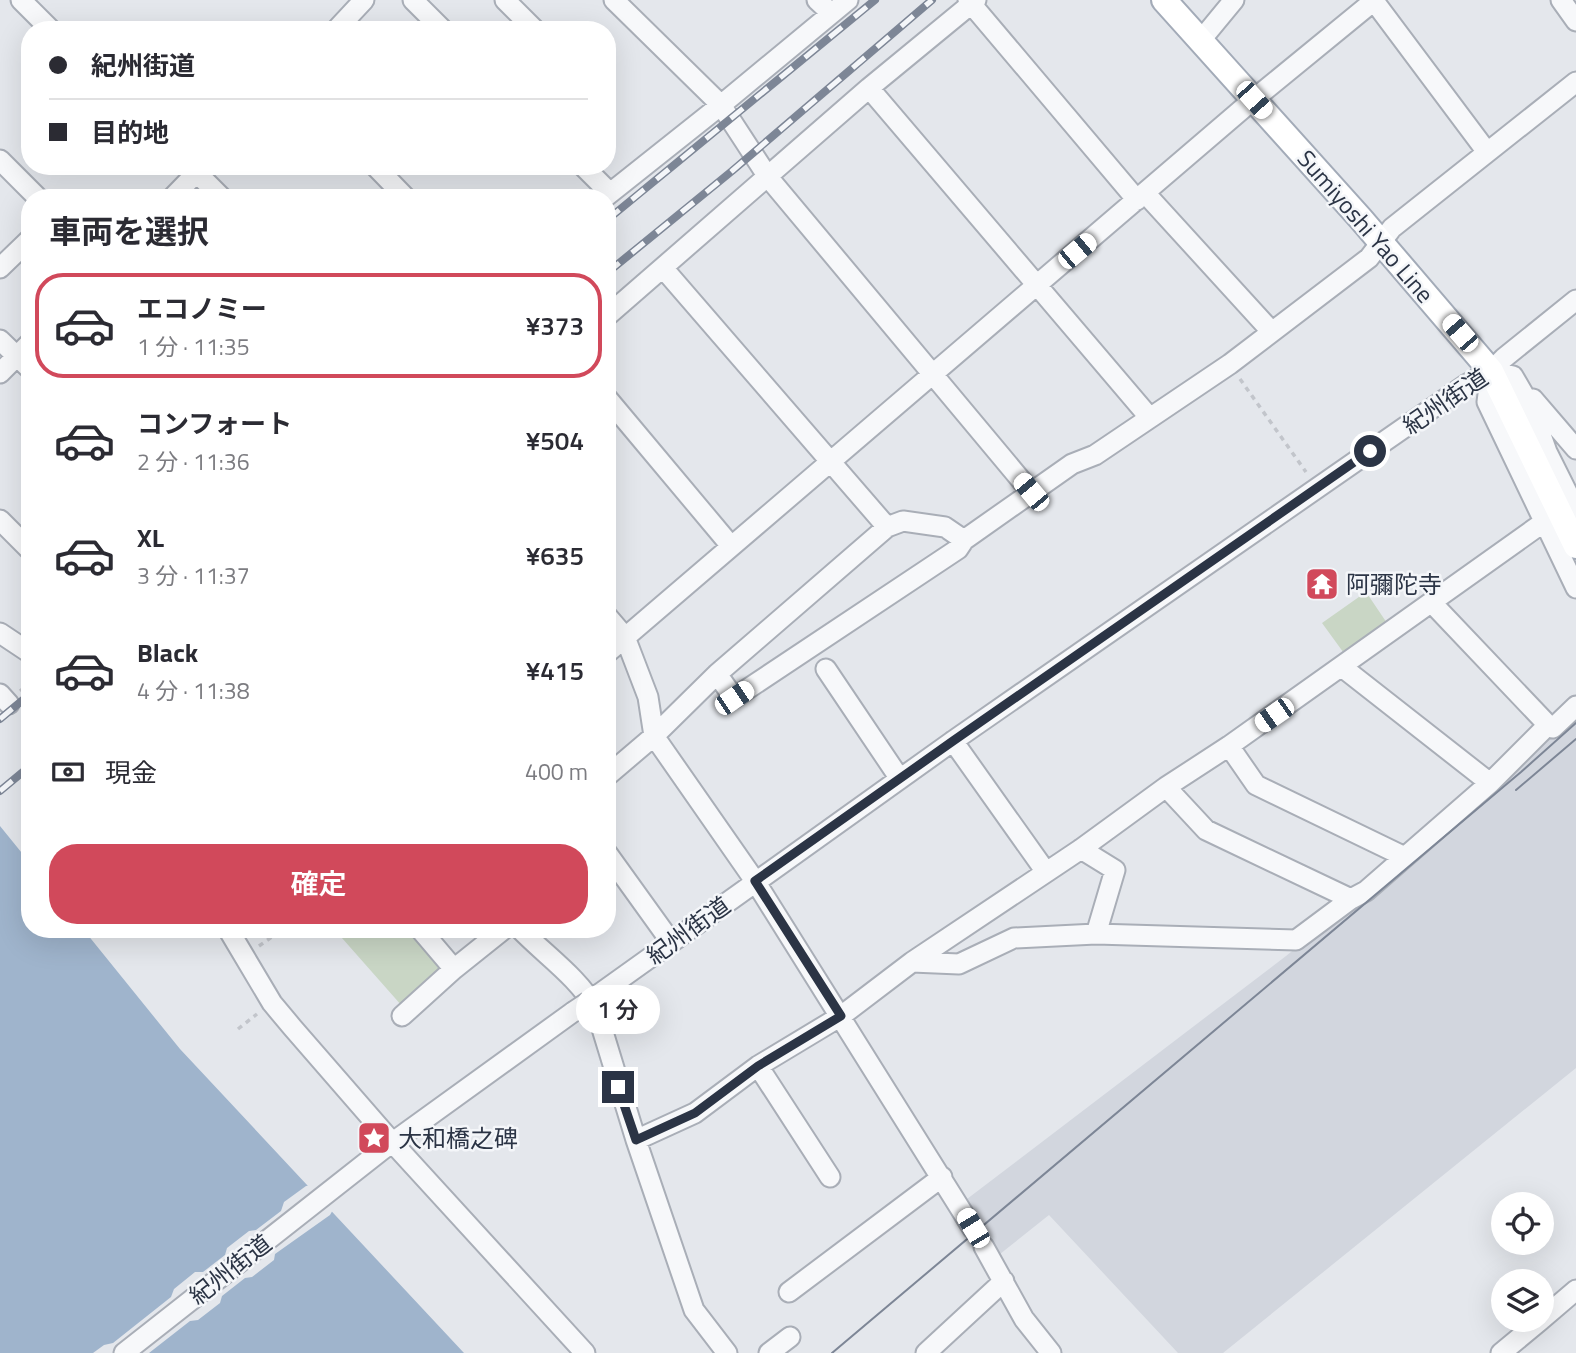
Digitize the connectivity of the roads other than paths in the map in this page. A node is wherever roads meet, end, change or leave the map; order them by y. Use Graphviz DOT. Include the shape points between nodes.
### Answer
graph roads {
  1 [pos="21,0"];
  2 [pos="364,0"];
  3 [pos="413,0"];
  4 [pos="505,0"];
  5 [pos="614,0"];
  6 [pos="848,0"];
  7 [pos="1164,0"];
  8 [pos="1234,0"];
  9 [pos="1561,0"];
  10 [pos="1374,1"];
  11 [pos="972,2"];
  12 [pos="824,7"];
  13 [pos="1576,20"];
  14 [pos="42,21"];
  15 [pos="344,21"];
  16 [pos="434,21"];
  17 [pos="526,21"];
  18 [pos="1201,40"];
  19 [pos="1576,82"];
  20 [pos="869,88"];
  21 [pos="1254,100"];
  22 [pos="721,105"];
  23 [pos="1487,152"];
  24 [pos="3,170"];
  25 [pos="191,175"];
  26 [pos="201,175"];
  27 [pos="384,175"];
  28 [pos="590,175"];
  29 [pos="768,177"];
  30 [pos="27,189"];
  31 [pos="179,189"];
  32 [pos="214,189"];
  33 [pos="397,189"];
  34 [pos="602,189"];
  35 [pos="615,189"];
  36 [pos="1141,197"];
  37 [pos="1381,242"];
  38 [pos="21,248"];
  39 [pos="0,268"];
  40 [pos="663,268"];
  41 [pos="1037,285"];
  42 [pos="1576,300"];
  43 [pos="616,308"];
  44 [pos="1271,331"];
  45 [pos="0,340"];
  46 [pos="21,353"];
  47 [pos="21,359"];
  48 [pos="1503,368"];
  49 [pos="0,373"];
  50 [pos="933,373"];
  51 [pos="616,409"];
  52 [pos="1150,418"];
  53 [pos="1572,440"];
  54 [pos="1547,453"];
  55 [pos="829,461"];
  56 [pos="1031,492"];
  57 [pos="1575,502"];
  58 [pos="0,520"];
  59 [pos="1544,522"];
  60 [pos="887,527"];
  61 [pos="964,540"];
  62 [pos="21,541"];
  63 [pos="731,546"];
  64 [pos="1576,546"];
  65 [pos="1576,588"];
  66 [pos="1432,603"];
  67 [pos="616,626"];
  68 [pos="0,633"];
  69 [pos="625,637"];
  70 [pos="616,645"];
  71 [pos="21,647"];
  72 [pos="1342,667"];
  73 [pos="826,669"];
  74 [pos="717,674"];
  75 [pos="1576,706"];
  76 [pos="1548,725"];
  77 [pos="654,736"];
  78 [pos="953,741"];
  79 [pos="1229,746"];
  80 [pos="616,768"];
  81 [pos="900,779"];
  82 [pos="1490,783"];
  83 [pos="1166,787"];
  84 [pos="1081,849"];
  85 [pos="1405,857"];
  86 [pos="616,866"];
  87 [pos="1046,872"];
  88 [pos="755,881"];
  89 [pos="1351,899"];
  90 [pos="1096,934"];
  91 [pos="233,938"];
  92 [pos="428,938"];
  93 [pos="493,938"];
  94 [pos="530,938"];
  95 [pos="671,942"];
  96 [pos="912,962"];
  97 [pos="454,969"];
  98 [pos="584,1005"];
  99 [pos="401,1016"];
  100 [pos="841,1016"];
  101 [pos="758,1066"];
  102 [pos="636,1140"];
  103 [pos="387,1146"];
  104 [pos="830,1177"];
  105 [pos="942,1177"];
  106 [pos="973,1228"];
  107 [pos="984,1247"];
  108 [pos="1004,1281"];
  109 [pos="789,1292"];
  110 [pos="1574,1296"];
  111 [pos="1554,1310"];
  112 [pos="1526,1332"];
  113 [pos="790,1337"];
  114 [pos="124,1353"];
  115 [pos="585,1353"];
  116 [pos="727,1353"];
  117 [pos="769,1353"];
  118 [pos="926,1353"];
  119 [pos="1051,1353"];
  120 [pos="1501,1353"];
  1 -- 14 [label="street"];
  2 -- 15 [label="street"];
  3 -- 16 [label="street"];
  4 -- 17 [label="street"];
  5 -- 22 [label="street"];
  6 -- 12 [label="street"];
  7 -- 18 [label="main road, Sumiyoshi Yao Line"];
  8 -- 18 [label="street"];
  9 -- 13 [label="street"];
  10 -- 21 [label="street"];
  10 -- 23 [label="street"];
  11 -- 20 [label="street"];
  11 -- 36 [label="street"];
  12 -- 22 [label="street"];
  18 -- 21 [label="main road, Sumiyoshi Yao Line"];
  19 -- 23 [label="street"];
  20 -- 29 [label="street"];
  20 -- 41 [label="street"];
  21 -- 36 [label="street"];
  21 -- 37 [label="main road, Sumiyoshi Yao Line"];
  22 -- 29 [label="street"];
  22 -- 35 [label="street"];
  23 -- 37 [label="street" via="1392,228"];
  24 -- 30 [label="street"];
  25 -- 31 [label="street"];
  26 -- 32 [label="street"];
  27 -- 33 [label="street"];
  28 -- 34 [label="street"];
  29 -- 40 [label="street"];
  29 -- 50 [label="street"];
  36 -- 41 [label="street"];
  36 -- 44 [label="street"];
  37 -- 44 [label="street" via="1369,258"];
  37 -- 48 [label="main road, Sumiyoshi Yao Line"];
  38 -- 39 [label="street"];
  40 -- 43 [label="street"];
  40 -- 55 [label="street"];
  41 -- 50 [label="street"];
  41 -- 52 [label="street"];
  42 -- 48 [label="street, 紀州街道"];
  44 -- 52 [label="street"];
  45 -- 46 [label="street"];
  47 -- 49 [label="street"];
  48 -- 53 [label="street"];
  48 -- 54 [label="street" via="1531,407"];
  48 -- 59 [label="street" via="1487,402"];
  48 -- 64 [label="main road, Sumiyoshi Yao Line"];
  48 -- 78 [label="street, 紀州街道" via="1467,384"];
  50 -- 55 [label="street"];
  50 -- 56 [label="street"];
  51 -- 63 [label="street"];
  52 -- 56 [label="street"];
  53 -- 54 [label="street"];
  54 -- 57 [label="street"];
  55 -- 60 [label="street"];
  55 -- 63 [label="street"];
  56 -- 61 [label="street"];
  58 -- 62 [label="street"];
  59 -- 65 [label="street"];
  59 -- 66 [label="street"];
  60 -- 61 [label="street" via="903,521 945,527"];
  60 -- 74 [label="street"];
  61 -- 74 [label="street" via="958,549 734,698"];
  63 -- 69 [label="street"];
  66 -- 72 [label="street"];
  66 -- 76 [label="street"];
  67 -- 69 [label="street"];
  68 -- 71 [label="street"];
  69 -- 70 [label="street"];
  69 -- 77 [label="street" via="648,697"];
  72 -- 79 [label="street"];
  72 -- 82 [label="street"];
  73 -- 81 [label="street"];
  74 -- 77 [label="street"];
  75 -- 76 [label="street" via="1553,728"];
  76 -- 82 [label="street"];
  77 -- 80 [label="street"];
  77 -- 88 [label="street"];
  78 -- 81 [label="street, 紀州街道"];
  78 -- 87 [label="street"];
  79 -- 83 [label="street"];
  79 -- 85 [label="street" via="1256,785"];
  81 -- 88 [label="street, 紀州街道"];
  82 -- 85 [label="street"];
  83 -- 84 [label="street"];
  83 -- 89 [label="street" via="1206,830"];
  84 -- 87 [label="street"];
  84 -- 90 [label="street" via="1115,870"];
  85 -- 89 [label="street"];
  86 -- 95 [label="street"];
  87 -- 96 [label="street"];
  88 -- 95 [label="street, 紀州街道"];
  88 -- 100 [label="street"];
  89 -- 90 [label="street" via="1296,940"];
  90 -- 96 [label="street" via="1014,938 959,964"];
  91 -- 103 [label="street" via="272,1003"];
  92 -- 97 [label="street"];
  93 -- 97 [label="street"];
  94 -- 98 [label="street"];
  95 -- 98 [label="street, 紀州街道"];
  96 -- 100 [label="street"];
  97 -- 99 [label="street"];
  98 -- 102 [label="street" via="603,1031"];
  98 -- 103 [label="street, 紀州街道"];
  100 -- 101 [label="street"];
  100 -- 105 [label="street"];
  101 -- 102 [label="street" via="695,1113"];
  101 -- 104 [label="street"];
  102 -- 116 [label="street" via="694,1310"];
  103 -- 114 [label="street, 紀州街道"];
  103 -- 115 [label="street"];
  105 -- 106 [label="street"];
  105 -- 109 [label="street"];
  107 -- 108 [label="street"];
  108 -- 118 [label="street"];
  108 -- 119 [label="street" via="1024,1319"];
  110 -- 111 [label="street"];
  112 -- 120 [label="street"];
  113 -- 117 [label="street"];
}
